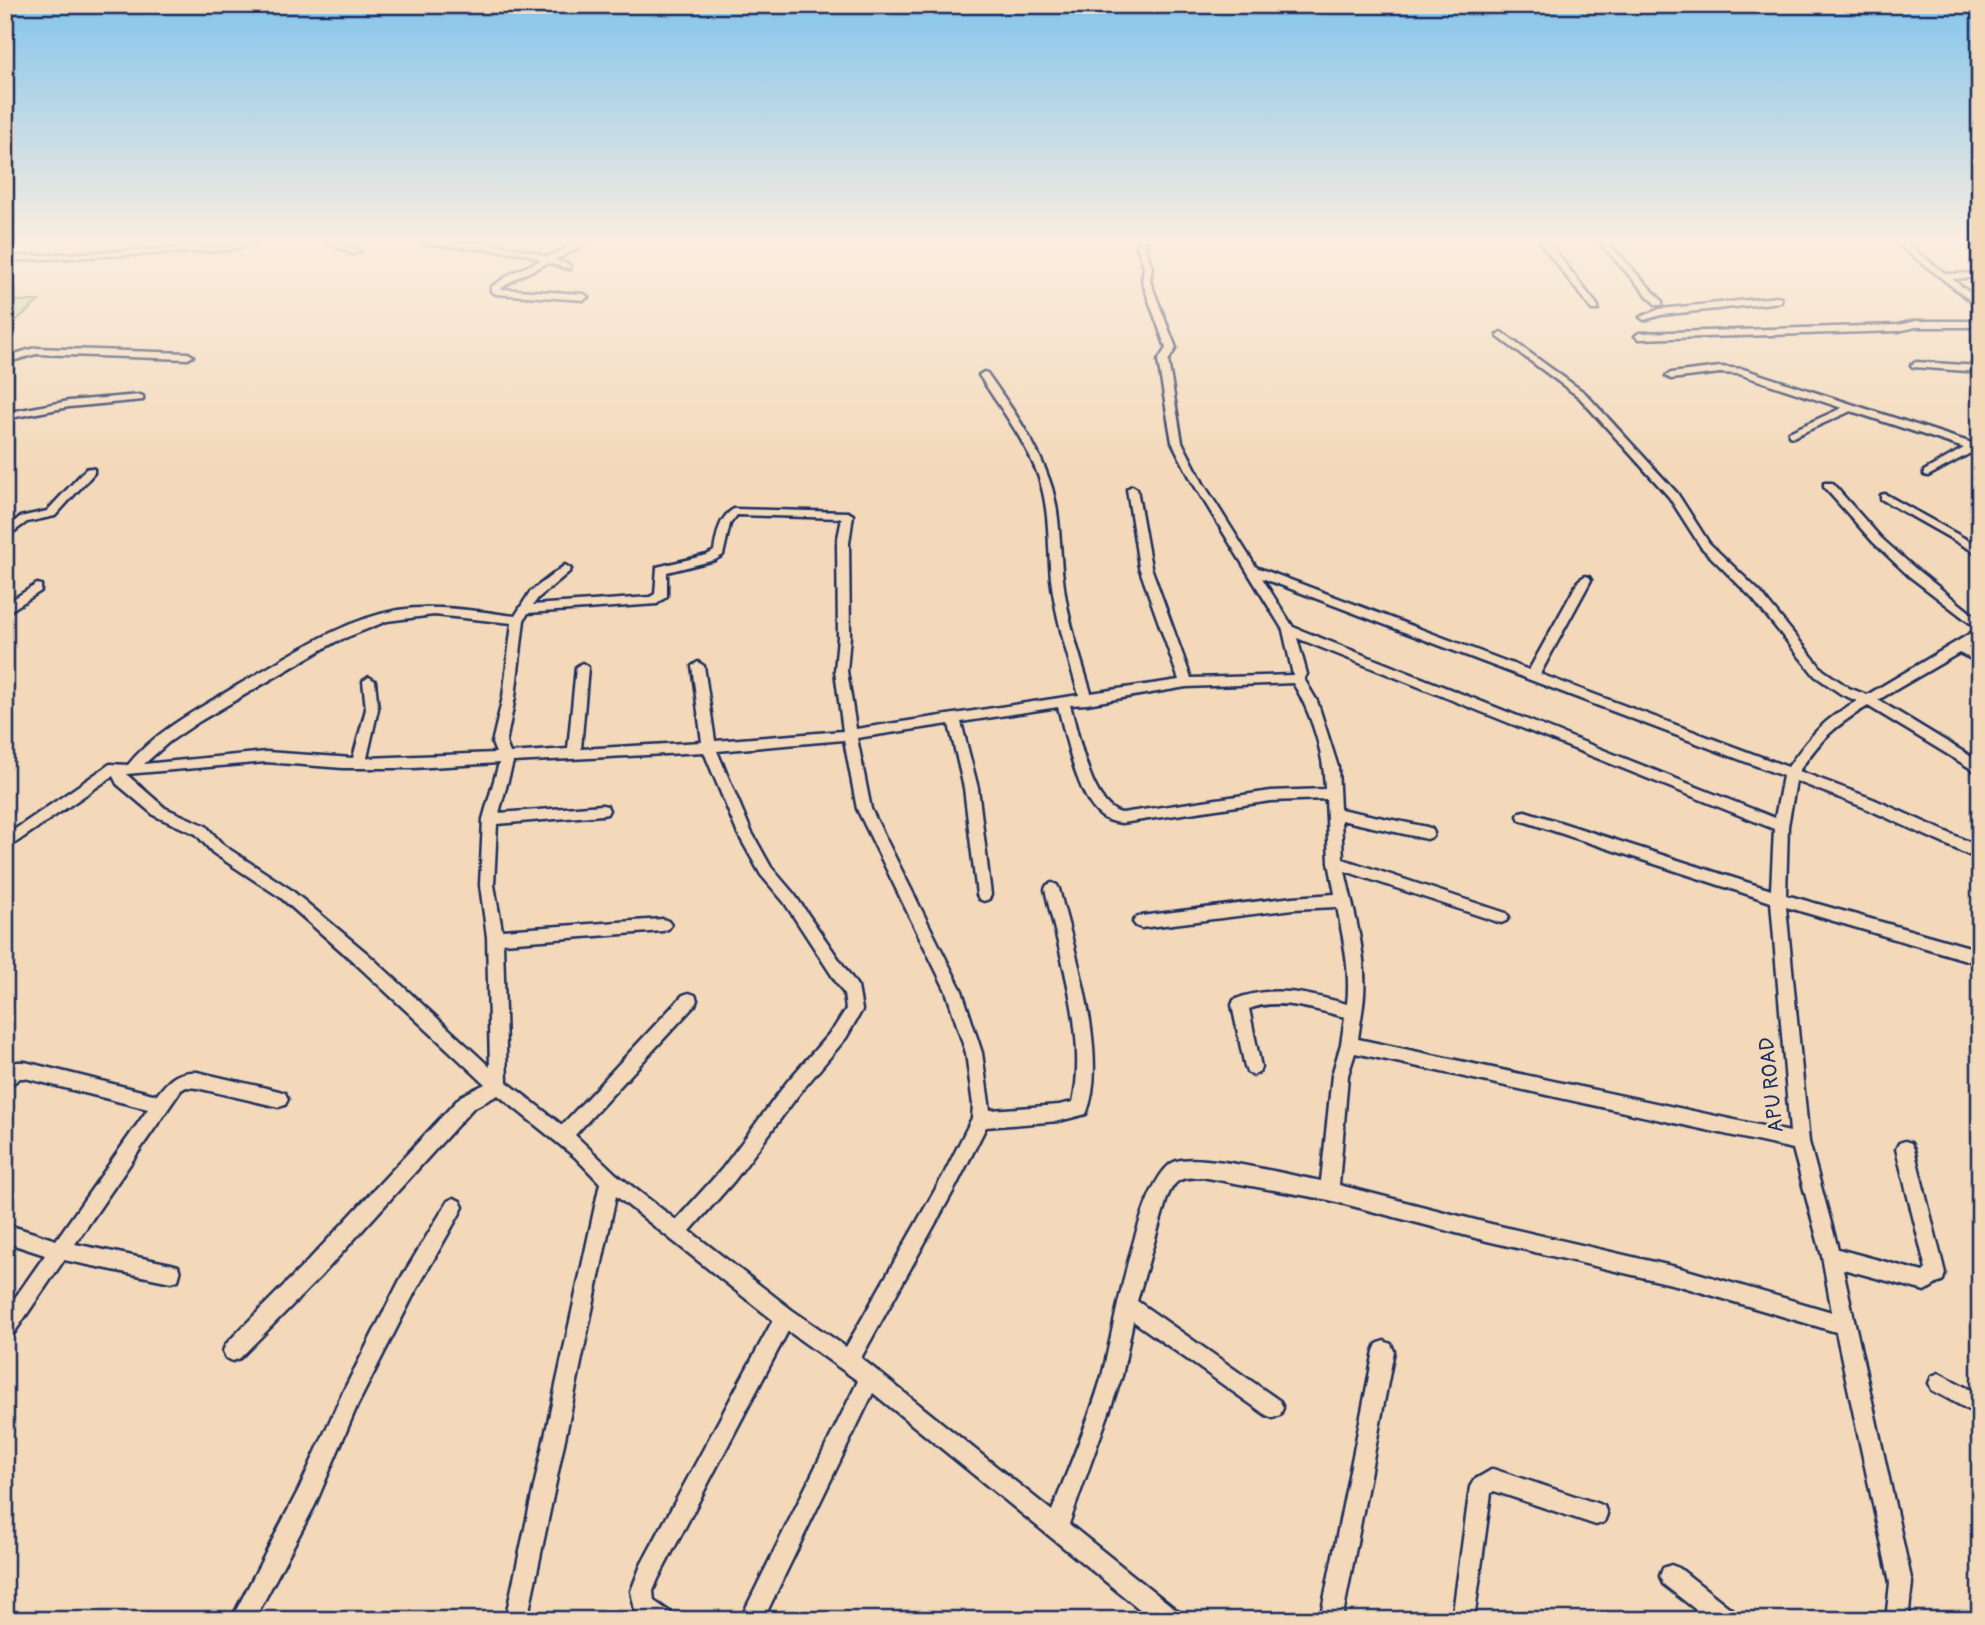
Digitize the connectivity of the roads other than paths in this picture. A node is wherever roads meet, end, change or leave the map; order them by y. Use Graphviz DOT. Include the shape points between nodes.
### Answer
graph roads {
  1 [pos="1160,318"];
  2 [pos="1980,324"];
  3 [pos="1501,335"];
  4 [pos="1639,336"];
  5 [pos="188,356"];
  6 [pos="5,360"];
  7 [pos="1916,365"];
  8 [pos="1980,369"];
  9 [pos="984,375"];
  10 [pos="1671,376"];
  11 [pos="140,398"];
  12 [pos="1849,408"];
  13 [pos="5,416"];
  14 [pos="1793,434"];
  15 [pos="1977,449"];
  16 [pos="90,471"];
  17 [pos="1928,473"];
  18 [pos="1828,485"];
  19 [pos="1132,489"];
  20 [pos="1885,497"];
  21 [pos="5,536"];
  22 [pos="1980,552"];
  23 [pos="565,569"];
  24 [pos="1250,569"];
  25 [pos="1585,580"];
  26 [pos="37,588"];
  27 [pos="5,610"];
  28 [pos="521,615"];
  29 [pos="1980,626"];
  30 [pos="1289,631"];
  31 [pos="1980,633"];
  32 [pos="1959,648"];
  33 [pos="1980,659"];
  34 [pos="698,666"];
  35 [pos="582,667"];
  36 [pos="1533,675"];
  37 [pos="1297,679"];
  38 [pos="369,681"];
  39 [pos="1186,683"];
  40 [pos="1087,700"];
  41 [pos="1870,701"];
  42 [pos="1063,704"];
  43 [pos="954,719"];
  44 [pos="848,735"];
  45 [pos="709,747"];
  46 [pos="574,754"];
  47 [pos="507,759"];
  48 [pos="359,763"];
  49 [pos="123,769"];
  50 [pos="1980,769"];
  51 [pos="1790,774"];
  52 [pos="1334,794"];
  53 [pos="602,810"];
  54 [pos="1335,813"];
  55 [pos="1525,816"];
  56 [pos="490,819"];
  57 [pos="1781,826"];
  58 [pos="1427,833"];
  59 [pos="5,844"];
  60 [pos="1976,852"];
  61 [pos="1336,862"];
  62 [pos="1052,889"];
  63 [pos="984,895"];
  64 [pos="1345,900"];
  65 [pos="1779,901"];
  66 [pos="1501,917"];
  67 [pos="1141,922"];
  68 [pos="663,925"];
  69 [pos="495,937"];
  70 [pos="1980,957"];
  71 [pos="690,1000"];
  72 [pos="1352,1012"];
  73 [pos="1349,1044"];
  74 [pos="1253,1068"];
  75 [pos="5,1081"];
  76 [pos="499,1086"];
  77 [pos="279,1099"];
  78 [pos="161,1104"];
  79 [pos="981,1119"];
  80 [pos="563,1136"];
  81 [pos="1800,1142"];
  82 [pos="1905,1149"];
  83 [pos="610,1180"];
  84 [pos="1329,1191"];
  85 [pos="454,1207"];
  86 [pos="677,1231"];
  87 [pos="5,1233"];
  88 [pos="58,1250"];
  89 [pos="1831,1256"];
  90 [pos="171,1273"];
  91 [pos="1126,1305"];
  92 [pos="785,1317"];
  93 [pos="1843,1325"];
  94 [pos="5,1329"];
  95 [pos="233,1351"];
  96 [pos="1384,1351"];
  97 [pos="849,1361"];
  98 [pos="870,1378"];
  99 [pos="1939,1383"];
  100 [pos="1980,1406"];
  101 [pos="1273,1408"];
  102 [pos="1597,1514"];
  103 [pos="1057,1528"];
  104 [pos="1671,1576"];
  105 [pos="242,1620"];
  106 [pos="516,1620"];
  107 [pos="662,1620"];
  108 [pos="751,1620"];
  109 [pos="1171,1620"];
  110 [pos="1331,1620"];
  111 [pos="1463,1620"];
  112 [pos="1727,1620"];
  113 [pos="1897,1620"];
  1 -- 24 [label="street" via="1171,348 1163,361 1177,442"];
  2 -- 4 [label="street"];
  3 -- 41 [label="street" via="1582,395 1673,495 1705,545 1756,595 1819,673"];
  5 -- 6 [label="street" via="35,351"];
  7 -- 8 [label="street"];
  9 -- 40 [label="street" via="1033,451 1045,481 1065,624"];
  10 -- 12 [label="street" via="1740,371"];
  11 -- 13 [label="street"];
  12 -- 14 [label="street"];
  12 -- 15 [label="street"];
  15 -- 17 [label="street"];
  16 -- 21 [label="street" via="51,514 24,519"];
  18 -- 29 [label="street" via="1886,548"];
  19 -- 39 [label="street" via="1145,566"];
  20 -- 22 [label="street"];
  23 -- 28 [label="street" via="534,595"];
  24 -- 30 [label="street"];
  24 -- 36 [label="street"];
  25 -- 36 [label="street"];
  26 -- 27 [label="street"];
  28 -- 44 [label="street" via="653,601 661,596 661,570 719,553 725,524 734,512 848,515 842,543 845,636 841,671"];
  28 -- 47 [label="street" via="499,743"];
  28 -- 49 [label="street" via="422,611 350,629 277,667 158,741"];
  30 -- 37 [label="street" via="1301,674"];
  30 -- 57 [label="street"];
  31 -- 32 [label="street, APU ROAD"];
  32 -- 33 [label="street"];
  32 -- 41 [label="street, APU ROAD"];
  34 -- 45 [label="street"];
  35 -- 46 [label="street"];
  36 -- 51 [label="street"];
  37 -- 39 [label="street"];
  37 -- 52 [label="street" via="1321,727"];
  38 -- 48 [label="street" via="372,709"];
  39 -- 40 [label="street"];
  40 -- 42 [label="street"];
  41 -- 50 [label="street"];
  41 -- 51 [label="street, APU ROAD" via="1839,716 1817,736"];
  42 -- 43 [label="street"];
  42 -- 52 [label="street" via="1087,782 1109,816 1122,818 1303,793"];
  43 -- 44 [label="street"];
  43 -- 63 [label="street" via="971,788"];
  44 -- 45 [label="street"];
  44 -- 79 [label="street" via="864,809 954,991 974,1053"];
  45 -- 46 [label="street"];
  45 -- 86 [label="street" via="744,832 766,871 852,992 854,1010 728,1175"];
  46 -- 47 [label="street"];
  47 -- 48 [label="street"];
  47 -- 56 [label="street"];
  48 -- 49 [label="street" via="266,757"];
  49 -- 59 [label="street"];
  49 -- 76 [label="street" via="122,780 160,812 201,830 218,849 285,893"];
  51 -- 57 [label="street, APU ROAD"];
  51 -- 60 [label="street"];
  52 -- 54 [label="street"];
  53 -- 56 [label="street"];
  54 -- 58 [label="street"];
  54 -- 61 [label="street"];
  55 -- 65 [label="street"];
  56 -- 69 [label="street" via="487,886"];
  57 -- 65 [label="street, APU ROAD"];
  61 -- 64 [label="street"];
  61 -- 66 [label="street"];
  62 -- 79 [label="street" via="1084,1048 1085,1097 1080,1108 1059,1113"];
  64 -- 67 [label="street"];
  64 -- 72 [label="street" via="1354,957"];
  65 -- 70 [label="street"];
  65 -- 81 [label="street, APU ROAD"];
  68 -- 69 [label="street"];
  69 -- 76 [label="street"];
  71 -- 80 [label="street"];
  72 -- 73 [label="street"];
  72 -- 74 [label="street" via="1307,1002 1251,998 1240,1005 1240,1014"];
  73 -- 81 [label="street"];
  73 -- 84 [label="street" via="1340,1074"];
  75 -- 78 [label="street" via="17,1070 25,1070"];
  76 -- 80 [label="street"];
  76 -- 95 [label="street" via="467,1102"];
  77 -- 78 [label="street" via="185,1079 175,1083"];
  78 -- 88 [label="street"];
  79 -- 97 [label="street"];
  80 -- 83 [label="street"];
  81 -- 89 [label="street, APU ROAD"];
  82 -- 89 [label="street" via="1936,1273 1925,1282"];
  83 -- 86 [label="street"];
  83 -- 106 [label="street"];
  84 -- 91 [label="street" via="1202,1168 1178,1169 1166,1179 1158,1196"];
  84 -- 93 [label="street" via="1680,1277"];
  85 -- 105 [label="street" via="407,1287 307,1497"];
  86 -- 92 [label="street"];
  87 -- 88 [label="street"];
  88 -- 90 [label="street"];
  88 -- 94 [label="street"];
  89 -- 93 [label="street, APU ROAD"];
  91 -- 101 [label="street"];
  91 -- 103 [label="street" via="1112,1376"];
  92 -- 97 [label="street"];
  92 -- 107 [label="street" via="649,1573 642,1591 645,1607"];
  93 -- 113 [label="street, APU ROAD" via="1901,1583"];
  96 -- 110 [label="street"];
  97 -- 98 [label="street"];
  98 -- 103 [label="street"];
  98 -- 108 [label="street"];
  99 -- 100 [label="street"];
  102 -- 111 [label="street" via="1493,1480 1481,1487"];
  103 -- 109 [label="street"];
  104 -- 112 [label="street"];
}
